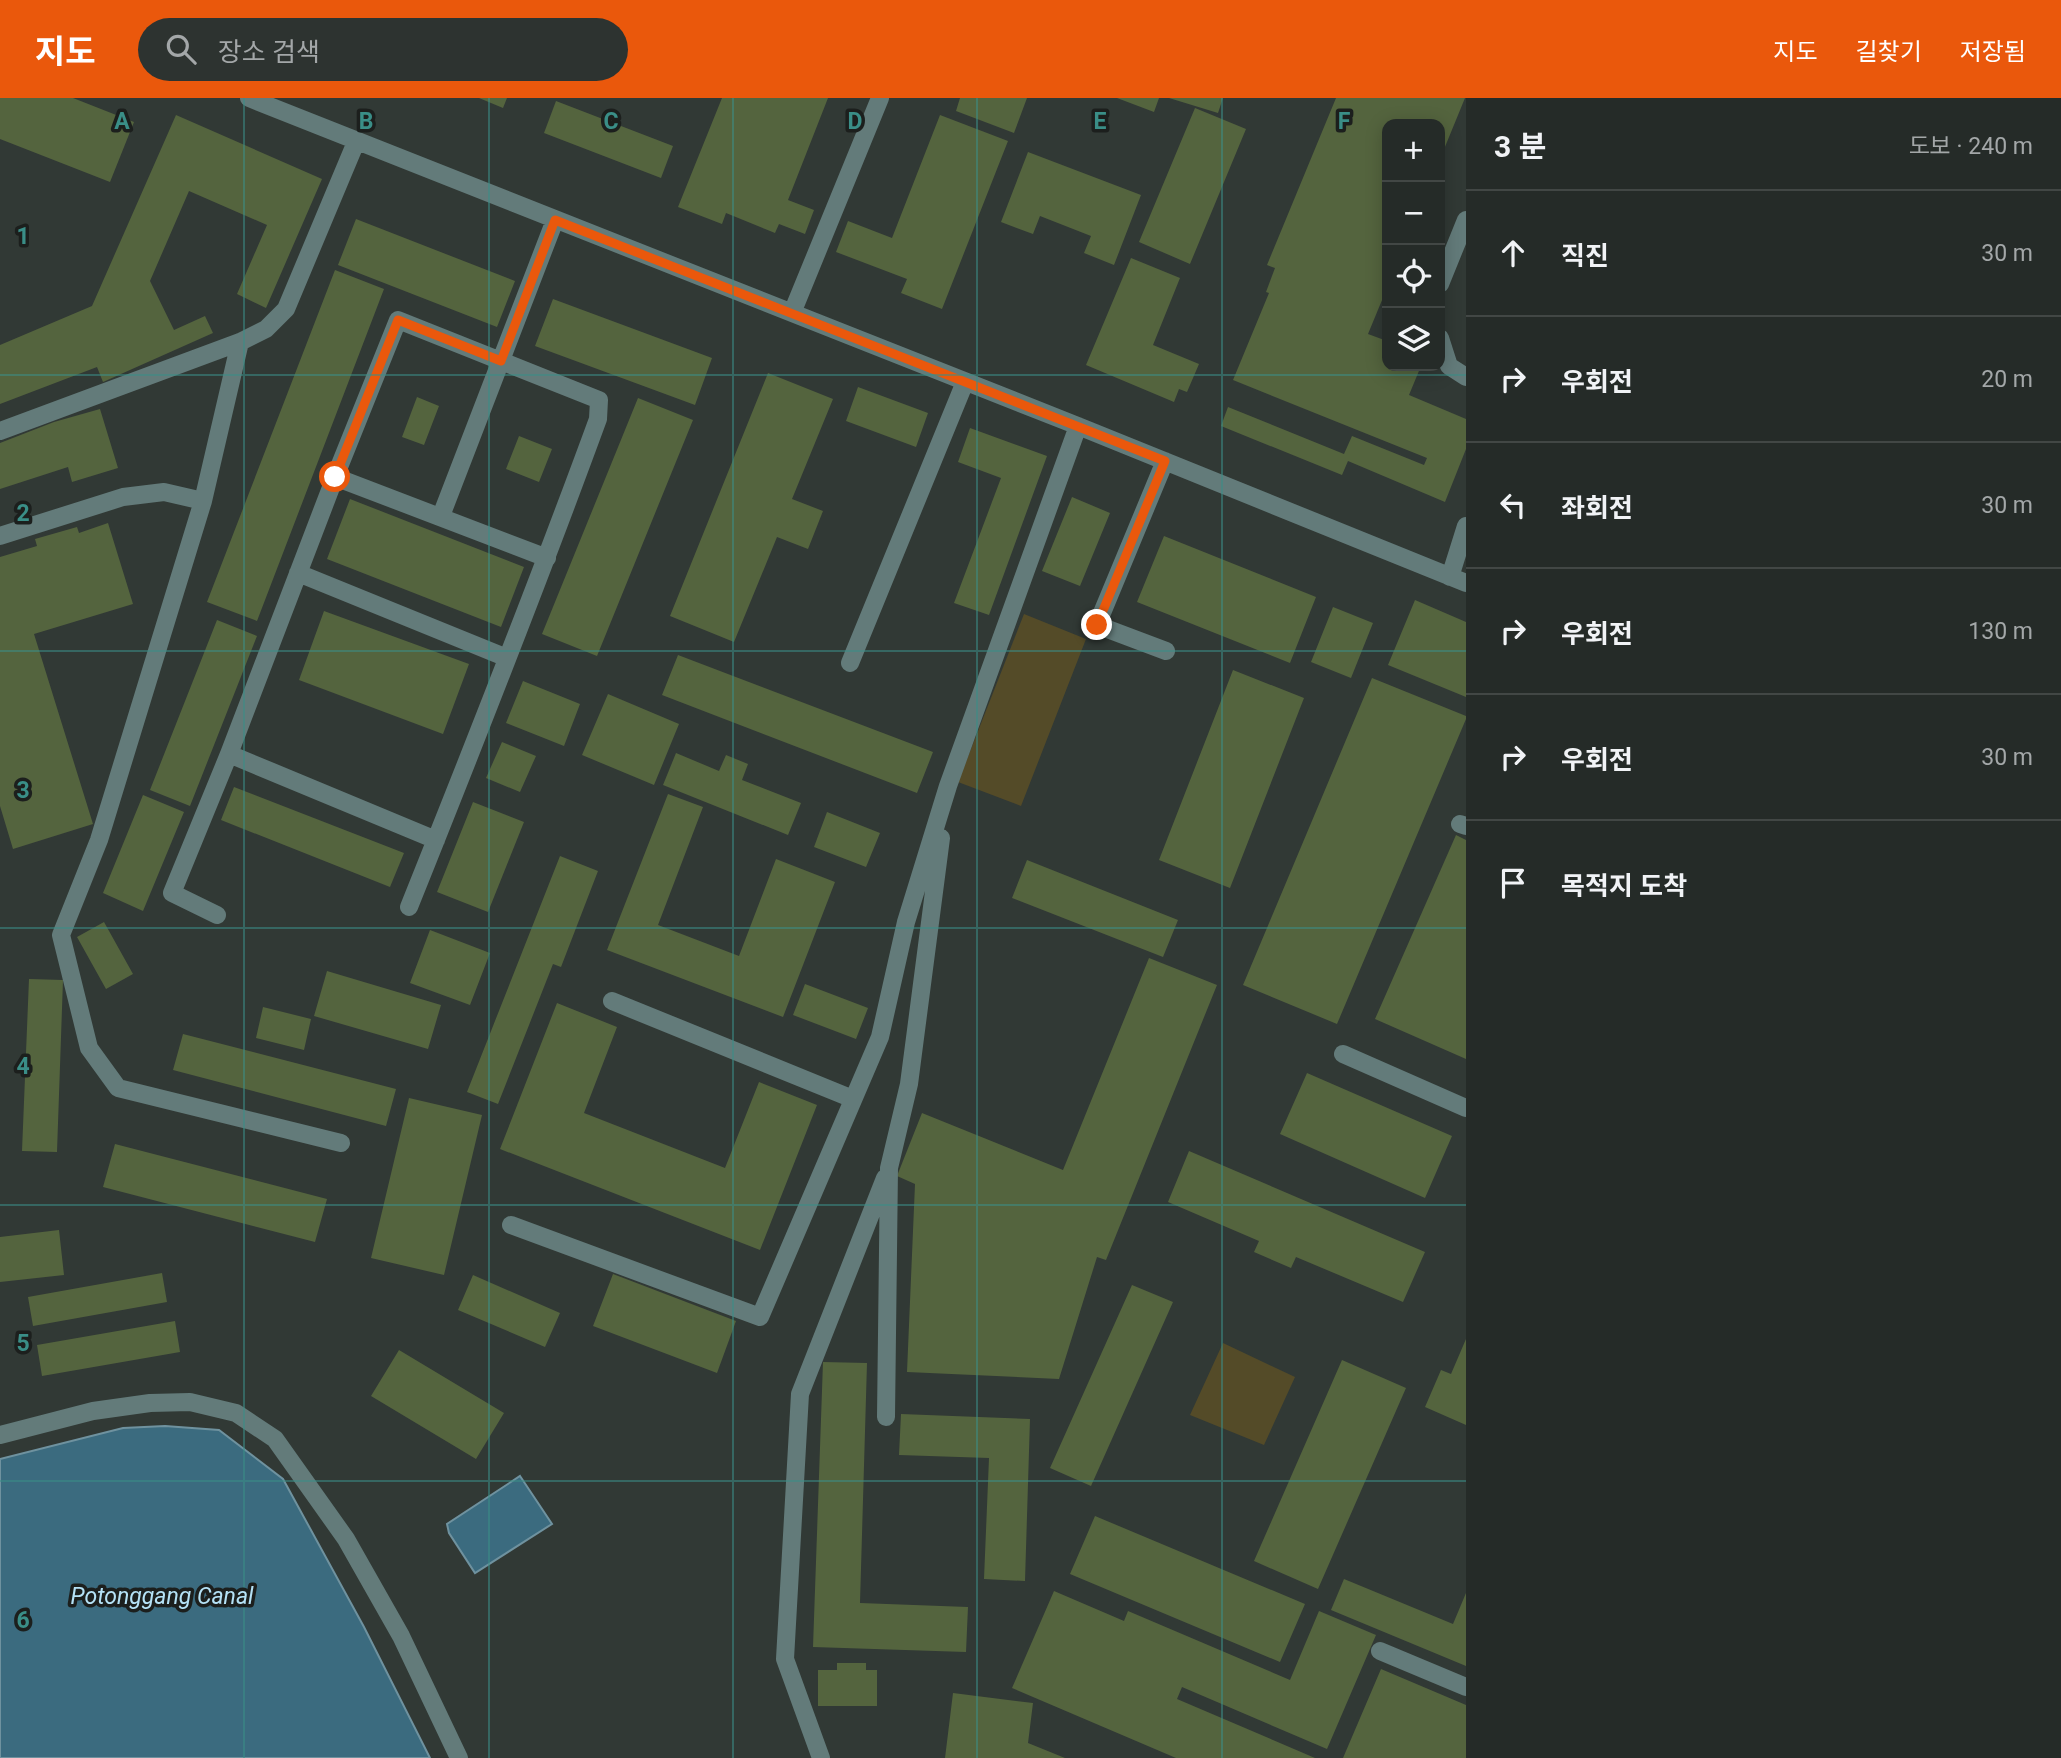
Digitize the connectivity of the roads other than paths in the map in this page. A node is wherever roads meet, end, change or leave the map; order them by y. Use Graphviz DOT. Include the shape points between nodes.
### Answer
graph roads {
  1 [pos="249,98"];
  2 [pos="880,98"];
  3 [pos="356,142"];
  4 [pos="555,220"];
  5 [pos="1466,220"];
  6 [pos="1445,272"];
  7 [pos="792,313"];
  8 [pos="240,342"];
  9 [pos="1445,354"];
  10 [pos="501,361"];
  11 [pos="1466,377"];
  12 [pos="965,382"];
  13 [pos="1079,426"];
  14 [pos="0,431"];
  15 [pos="1165,461"];
  16 [pos="335,477"];
  17 [pos="203,500"];
  18 [pos="442,516"];
  19 [pos="1466,526"];
  20 [pos="0,536"];
  21 [pos="547,558"];
  22 [pos="298,573"];
  23 [pos="1458,580"];
  24 [pos="1166,651"];
  25 [pos="508,658"];
  26 [pos="850,663"];
  27 [pos="229,754"];
  28 [pos="947,786"];
  29 [pos="436,840"];
  30 [pos="410,907"];
  31 [pos="217,915"];
  32 [pos="612,1001"];
  33 [pos="1343,1055"];
  34 [pos="853,1099"];
  35 [pos="1466,1108"];
  36 [pos="341,1143"];
  37 [pos="889,1168"];
  38 [pos="511,1225"];
  39 [pos="886,1417"];
  40 [pos="0,1435"];
  41 [pos="1380,1651"];
  42 [pos="1466,1687"];
  43 [pos="459,1758"];
  44 [pos="821,1758"];
  1 -- 3 [label="street"];
  2 -- 7 [label="street"];
  3 -- 4 [label="street"];
  3 -- 8 [label="street" via="286,309 266,329"];
  4 -- 7 [label="street"];
  4 -- 10 [label="street"];
  5 -- 6 [label="street"];
  7 -- 12 [label="street"];
  8 -- 14 [label="street"];
  8 -- 17 [label="street"];
  9 -- 11 [label="street" via="1449,366"];
  10 -- 16 [label="street" via="398,320"];
  10 -- 18 [label="street"];
  10 -- 21 [label="street" via="599,400 598,419"];
  12 -- 13 [label="street"];
  12 -- 26 [label="street"];
  13 -- 15 [label="street"];
  13 -- 28 [label="street"];
  15 -- 23 [label="street"];
  15 -- 24 [label="street" via="1097,625"];
  16 -- 18 [label="street"];
  16 -- 22 [label="street"];
  17 -- 20 [label="street" via="164,492 122,497"];
  17 -- 36 [label="street" via="99,840 61,934 89,1048 118,1088"];
  18 -- 21 [label="street"];
  19 -- 23 [label="street"];
  21 -- 25 [label="street"];
  22 -- 25 [label="street"];
  22 -- 27 [label="street"];
  25 -- 29 [label="street"];
  27 -- 29 [label="street"];
  27 -- 31 [label="street" via="172,893"];
  28 -- 34 [label="street" via="906,922 880,1037"];
  28 -- 37 [label="street" via="909,1084"];
  29 -- 30 [label="street"];
  32 -- 34 [label="street"];
  33 -- 35 [label="street"];
  34 -- 38 [label="street" via="760,1317"];
  37 -- 39 [label="street"];
  37 -- 44 [label="street" via="800,1394 785,1659"];
  40 -- 43 [label="street" via="93,1411 190,1402 236,1413 275,1439 346,1539 401,1636"];
  41 -- 42 [label="street"];
}
